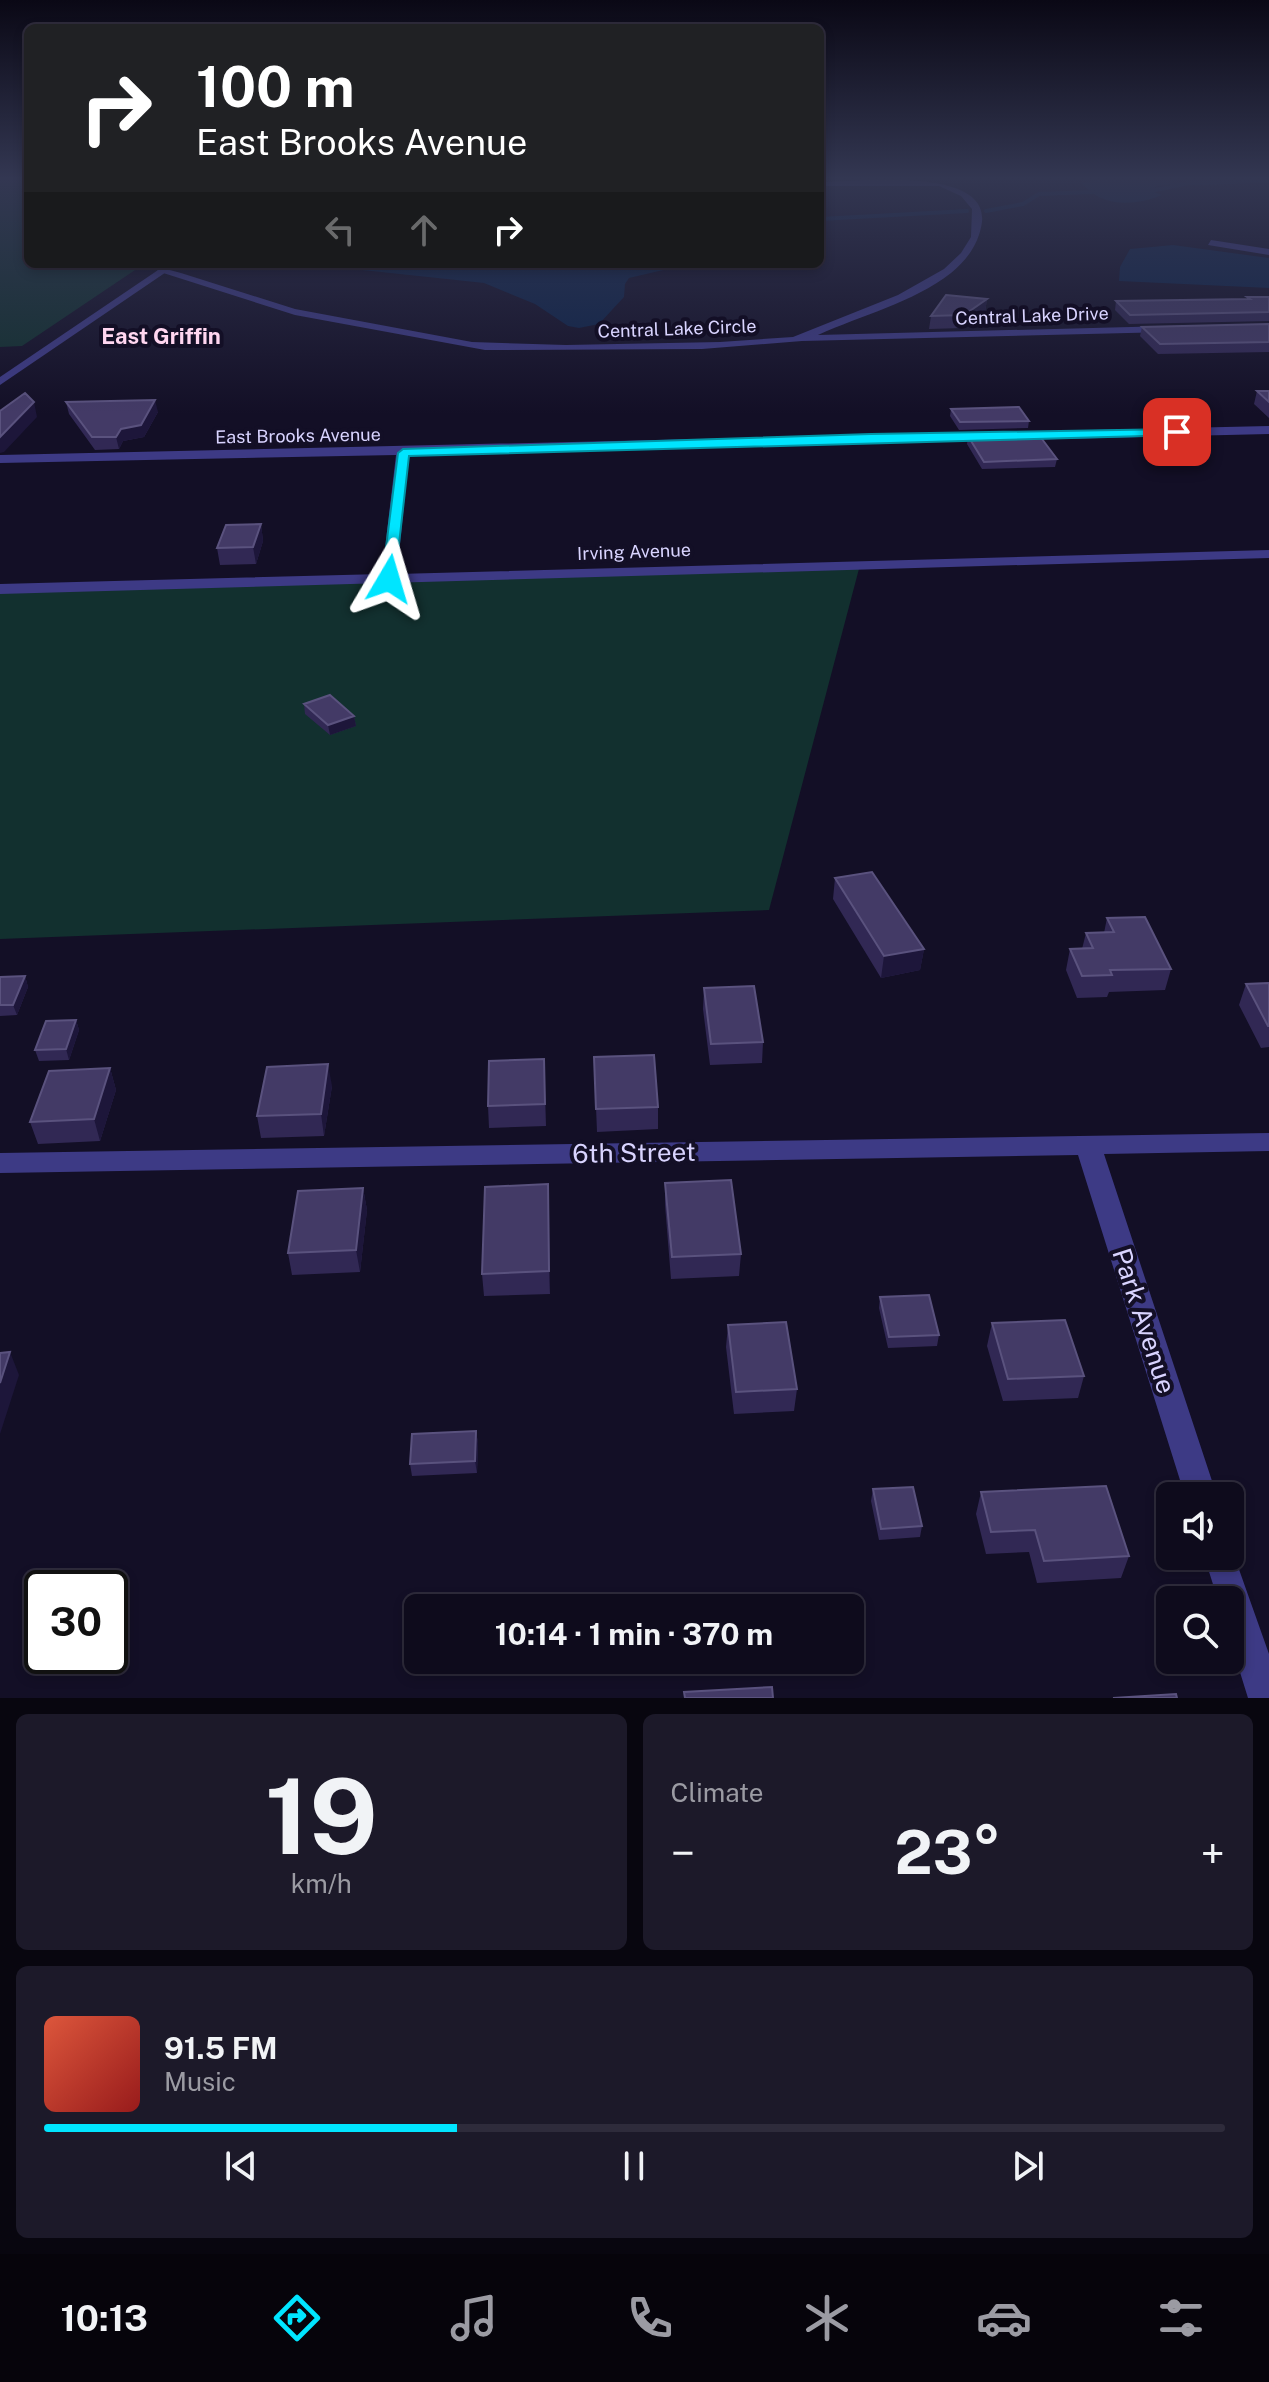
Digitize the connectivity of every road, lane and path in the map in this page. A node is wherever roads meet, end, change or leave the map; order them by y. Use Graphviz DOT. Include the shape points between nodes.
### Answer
graph roads {
  1 [pos="963,256"];
  2 [pos="167,268"];
  3 [pos="162,271"];
  4 [pos="1184,329"];
  5 [pos="797,339"];
  6 [pos="0,382"];
  7 [pos="1269,430"];
  8 [pos="403,453"];
  9 [pos="0,459"];
  10 [pos="1269,554"];
  11 [pos="389,579"];
  12 [pos="0,589"];
  13 [pos="1269,1142"];
  14 [pos="1088,1145"];
  15 [pos="0,1163"];
  16 [pos="1196,1482"];
  17 [pos="1225,1570"];
  18 [pos="1266,1698"];
  1 -- 5 [label="street, Central Lake Circle" via="942,274 879,307"];
  2 -- 3 [label="street"];
  3 -- 5 [label="street, Central Lake Circle" via="286,310 481,347 698,346"];
  3 -- 6 [label="street"];
  4 -- 5 [label="street, Central Lake Drive"];
  7 -- 8 [label="street, East Brooks Avenue"];
  8 -- 9 [label="street, East Brooks Avenue"];
  8 -- 11 [label="street"];
  10 -- 11 [label="street, Irving Avenue"];
  11 -- 12 [label="street, Irving Avenue"];
  13 -- 14 [label="street, 6th Street"];
  14 -- 15 [label="street, 6th Street"];
  14 -- 16 [label="street, Park Avenue"];
  17 -- 18 [label="street"];
}
